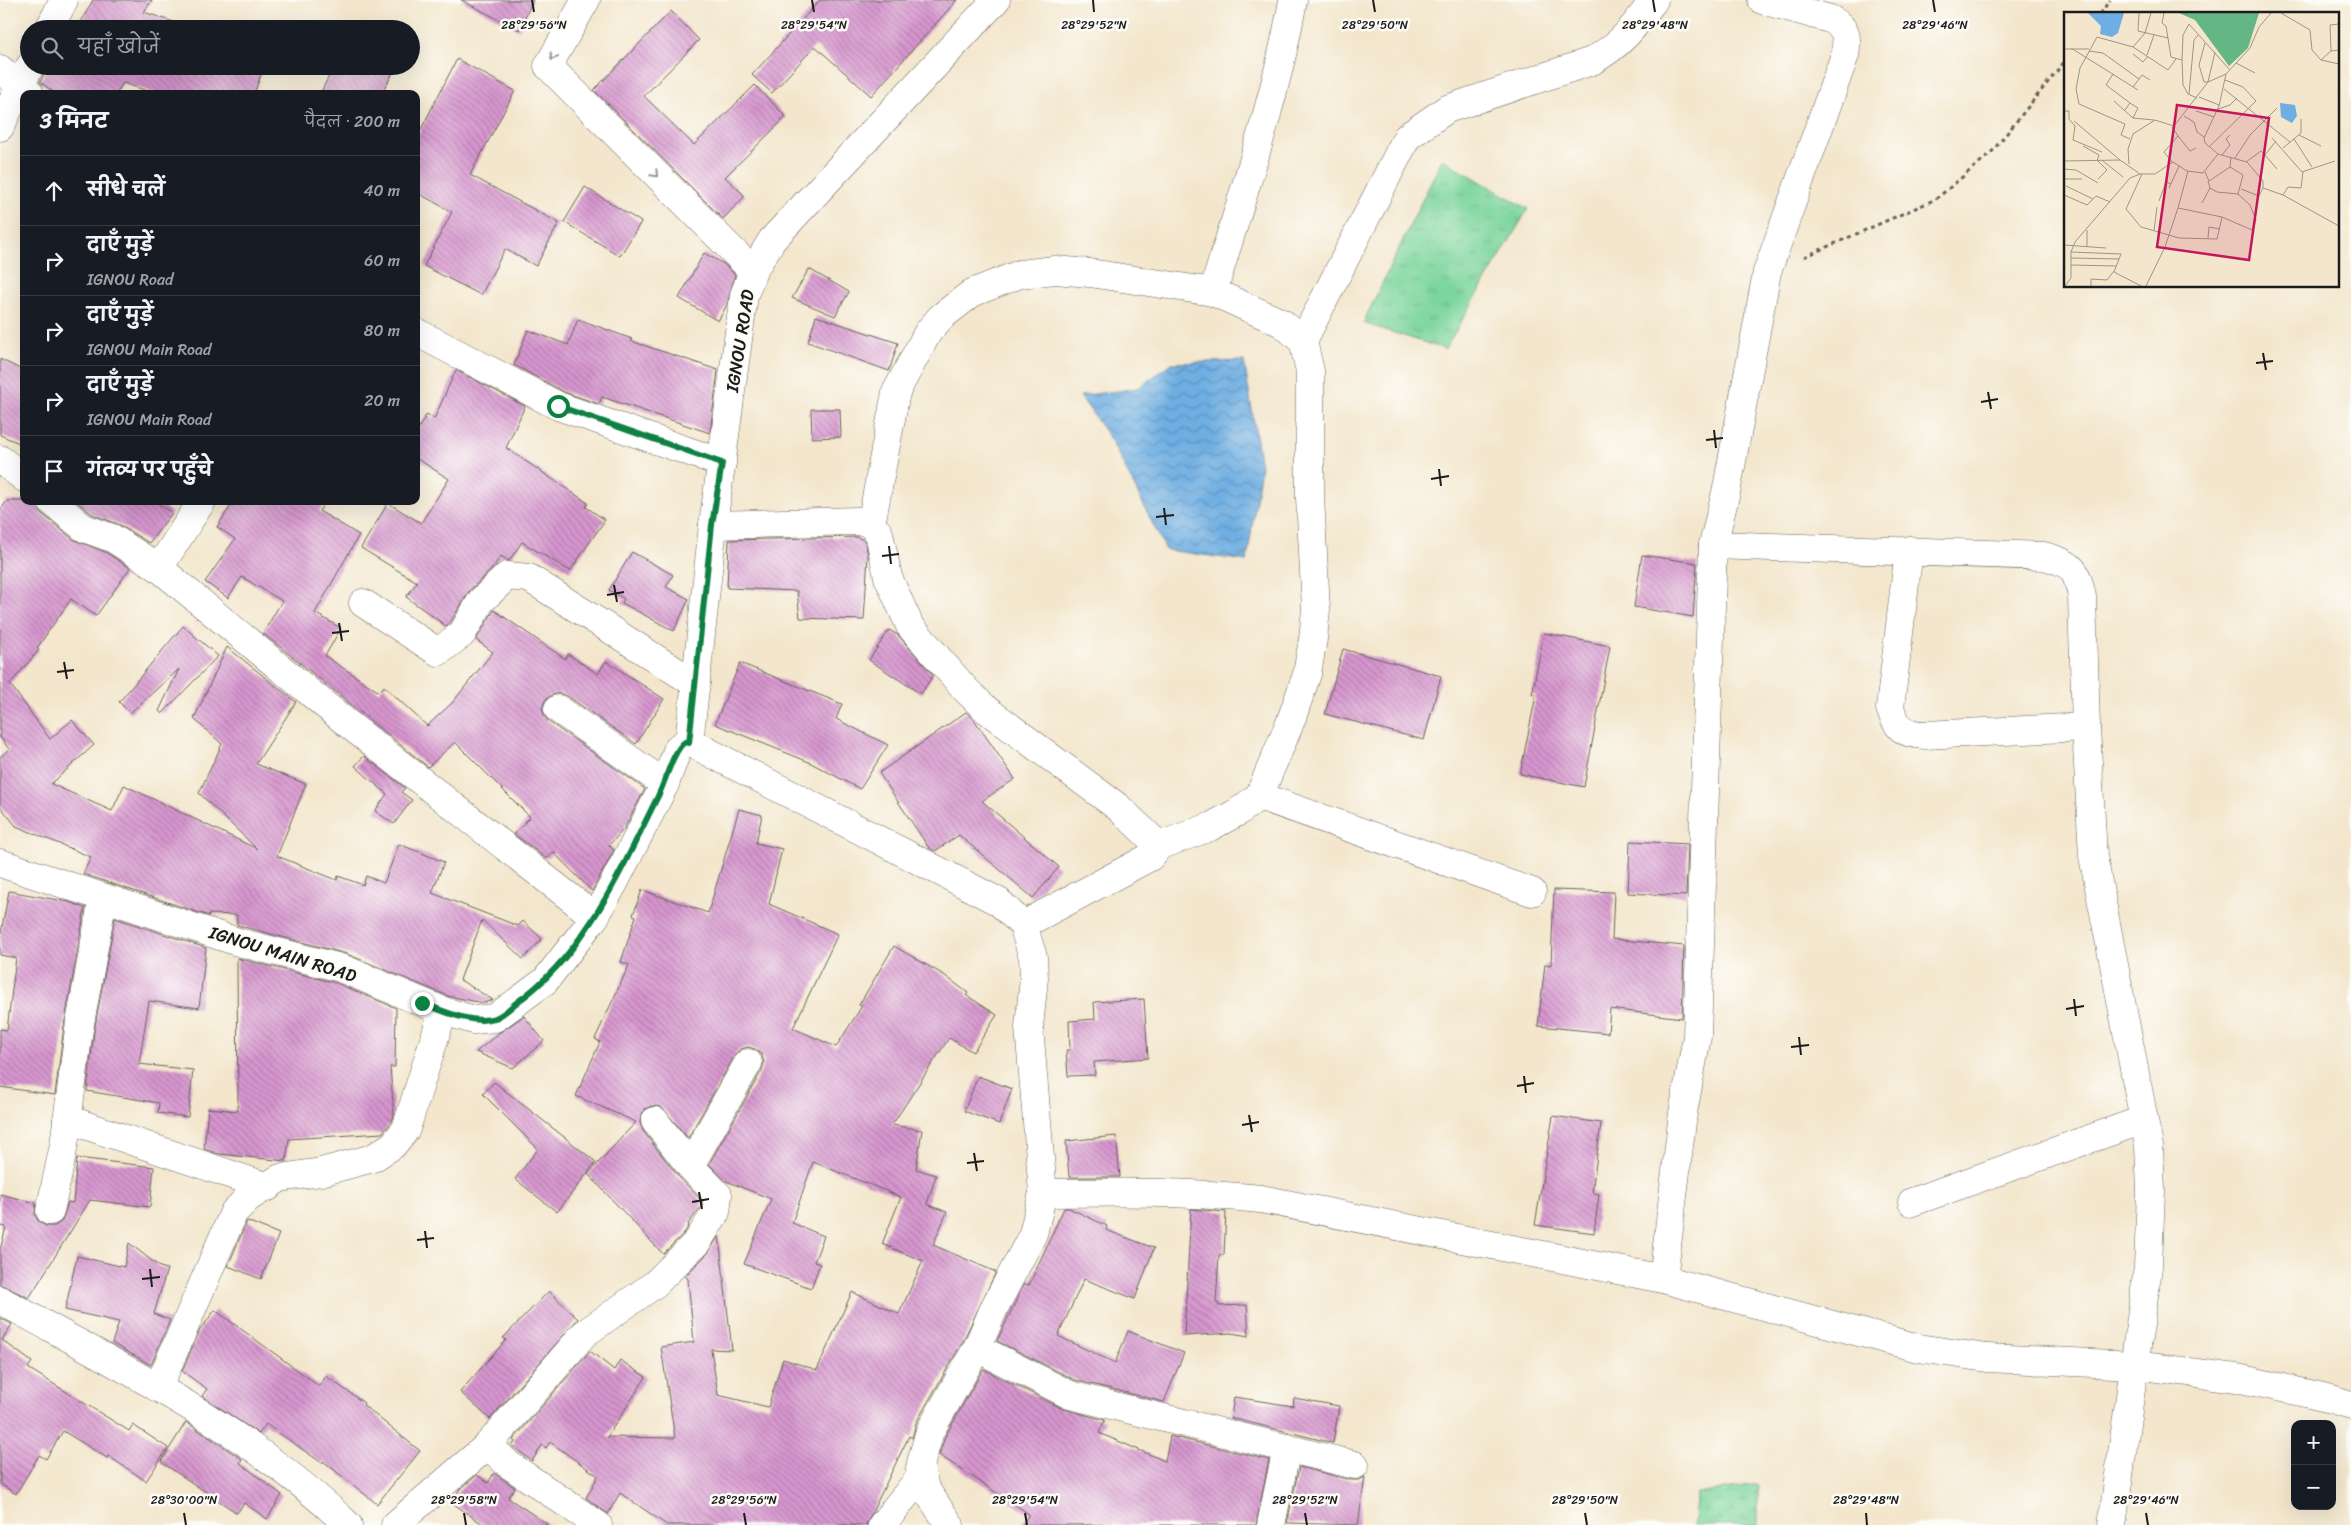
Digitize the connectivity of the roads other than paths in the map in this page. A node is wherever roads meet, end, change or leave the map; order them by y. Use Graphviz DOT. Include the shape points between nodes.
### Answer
graph roads {
  1 [pos="64,0"];
  2 [pos="586,0"];
  3 [pos="996,0"];
  4 [pos="1293,0"];
  5 [pos="1654,0"];
  6 [pos="1762,0"];
  7 [pos="54,20"];
  8 [pos="20,79"];
  9 [pos="0,127"];
  10 [pos="753,271"];
  11 [pos="1213,292"];
  12 [pos="420,334"];
  13 [pos="1303,340"];
  14 [pos="0,459"];
  15 [pos="722,463"];
  16 [pos="20,475"];
  17 [pos="57,505"];
  18 [pos="199,505"];
  19 [pos="712,525"];
  20 [pos="872,525"];
  21 [pos="1714,545"];
  22 [pos="1909,550"];
  23 [pos="158,568"];
  24 [pos="363,603"];
  25 [pos="696,684"];
  26 [pos="558,710"];
  27 [pos="2086,727"];
  28 [pos="689,743"];
  29 [pos="665,784"];
  30 [pos="1259,796"];
  31 [pos="1156,847"];
  32 [pos="0,862"];
  33 [pos="1532,892"];
  34 [pos="103,898"];
  35 [pos="595,917"];
  36 [pos="1022,925"];
  37 [pos="443,1011"];
  38 [pos="748,1063"];
  39 [pos="68,1119"];
  40 [pos="2143,1120"];
  41 [pos="655,1121"];
  42 [pos="690,1166"];
  43 [pos="268,1187"];
  44 [pos="1043,1193"];
  45 [pos="1912,1202"];
  46 [pos="50,1211"];
  47 [pos="1663,1279"];
  48 [pos="0,1300"];
  49 [pos="977,1348"];
  50 [pos="2134,1365"];
  51 [pos="158,1388"];
  52 [pos="2351,1405"];
  53 [pos="488,1446"];
  54 [pos="1287,1448"];
  55 [pos="1355,1465"];
  56 [pos="922,1476"];
  57 [pos="348,1525"];
  58 [pos="395,1525"];
  59 [pos="598,1525"];
  60 [pos="882,1525"];
  61 [pos="950,1525"];
  62 [pos="1271,1525"];
  63 [pos="2112,1525"];
  1 -- 7 [label="street"];
  2 -- 10 [label="street, one-way" via="548,66"];
  3 -- 10 [label="street, IGNOU ROAD" via="772,240"];
  4 -- 11 [label="street" via="1261,131"];
  5 -- 13 [label="street" via="1628,35 1592,61 1447,109 1407,137"];
  6 -- 21 [label="street" via="1830,19 1846,31 1848,42 1767,272"];
  8 -- 9 [label="street"];
  10 -- 15 [label="street, IGNOU ROAD" via="744,295"];
  11 -- 13 [label="street" via="1282,323"];
  11 -- 20 [label="street" via="1055,270 1020,274 972,293 941,317 928,332 896,392"];
  12 -- 15 [label="street" via="558,406"];
  13 -- 30 [label="street" via="1310,371 1310,497 1316,609 1307,674"];
  14 -- 16 [label="street"];
  15 -- 19 [label="street, IGNOU ROAD"];
  17 -- 23 [label="street" via="84,528 112,538"];
  18 -- 23 [label="street"];
  19 -- 20 [label="street" via="858,521"];
  19 -- 25 [label="street, IGNOU ROAD"];
  20 -- 31 [label="street" via="879,533 888,577 910,626 966,691 1119,808 1152,837"];
  21 -- 22 [label="street"];
  21 -- 47 [label="street" via="1697,1037 1683,1114"];
  22 -- 27 [label="street" via="2044,556 2070,566 2078,576 2082,597"];
  22 -- 27 [label="street" via="1890,708 1895,723 1908,734 1925,735"];
  23 -- 35 [label="street" via="347,723"];
  24 -- 25 [label="street" via="438,652 462,634 481,601 507,576 529,578"];
  25 -- 28 [label="street, IGNOU ROAD"];
  26 -- 29 [label="street"];
  27 -- 40 [label="street" via="2096,883"];
  28 -- 29 [label="street, IGNOU MAIN ROAD" via="685,742 678,748"];
  28 -- 36 [label="street" via="999,902"];
  29 -- 35 [label="street, IGNOU MAIN ROAD"];
  30 -- 31 [label="street" via="1210,827"];
  30 -- 33 [label="street"];
  31 -- 36 [label="street" via="1150,857"];
  32 -- 34 [label="street, IGNOU MAIN ROAD"];
  34 -- 37 [label="street, IGNOU MAIN ROAD" via="238,942 341,968"];
  34 -- 39 [label="street" via="78,1029"];
  35 -- 37 [label="street, IGNOU MAIN ROAD" via="545,981 495,1018 474,1020"];
  36 -- 44 [label="street" via="1033,957 1029,1028"];
  37 -- 43 [label="street" via="406,1129 392,1145 373,1158 321,1172 280,1178"];
  38 -- 42 [label="street"];
  39 -- 43 [label="street"];
  39 -- 46 [label="street"];
  40 -- 45 [label="street"];
  40 -- 50 [label="street" via="2150,1146 2148,1267"];
  41 -- 42 [label="street"];
  42 -- 53 [label="street" via="718,1195 716,1212 697,1242 655,1284 584,1334"];
  43 -- 51 [label="street" via="248,1198 234,1212"];
  44 -- 47 [label="street" via="1151,1191 1261,1199"];
  44 -- 49 [label="street" via="1033,1234"];
  47 -- 50 [label="street" via="1918,1348 1987,1358"];
  48 -- 51 [label="street"];
  49 -- 54 [label="street" via="1070,1395"];
  49 -- 56 [label="street" via="930,1431 922,1459"];
  50 -- 52 [label="street" via="2237,1378"];
  50 -- 63 [label="street"];
  51 -- 57 [label="street" via="253,1446"];
  53 -- 58 [label="street"];
  53 -- 59 [label="street" via="508,1464"];
  54 -- 55 [label="street"];
  54 -- 62 [label="street"];
  56 -- 60 [label="street"];
  56 -- 61 [label="street" via="925,1488"];
}
